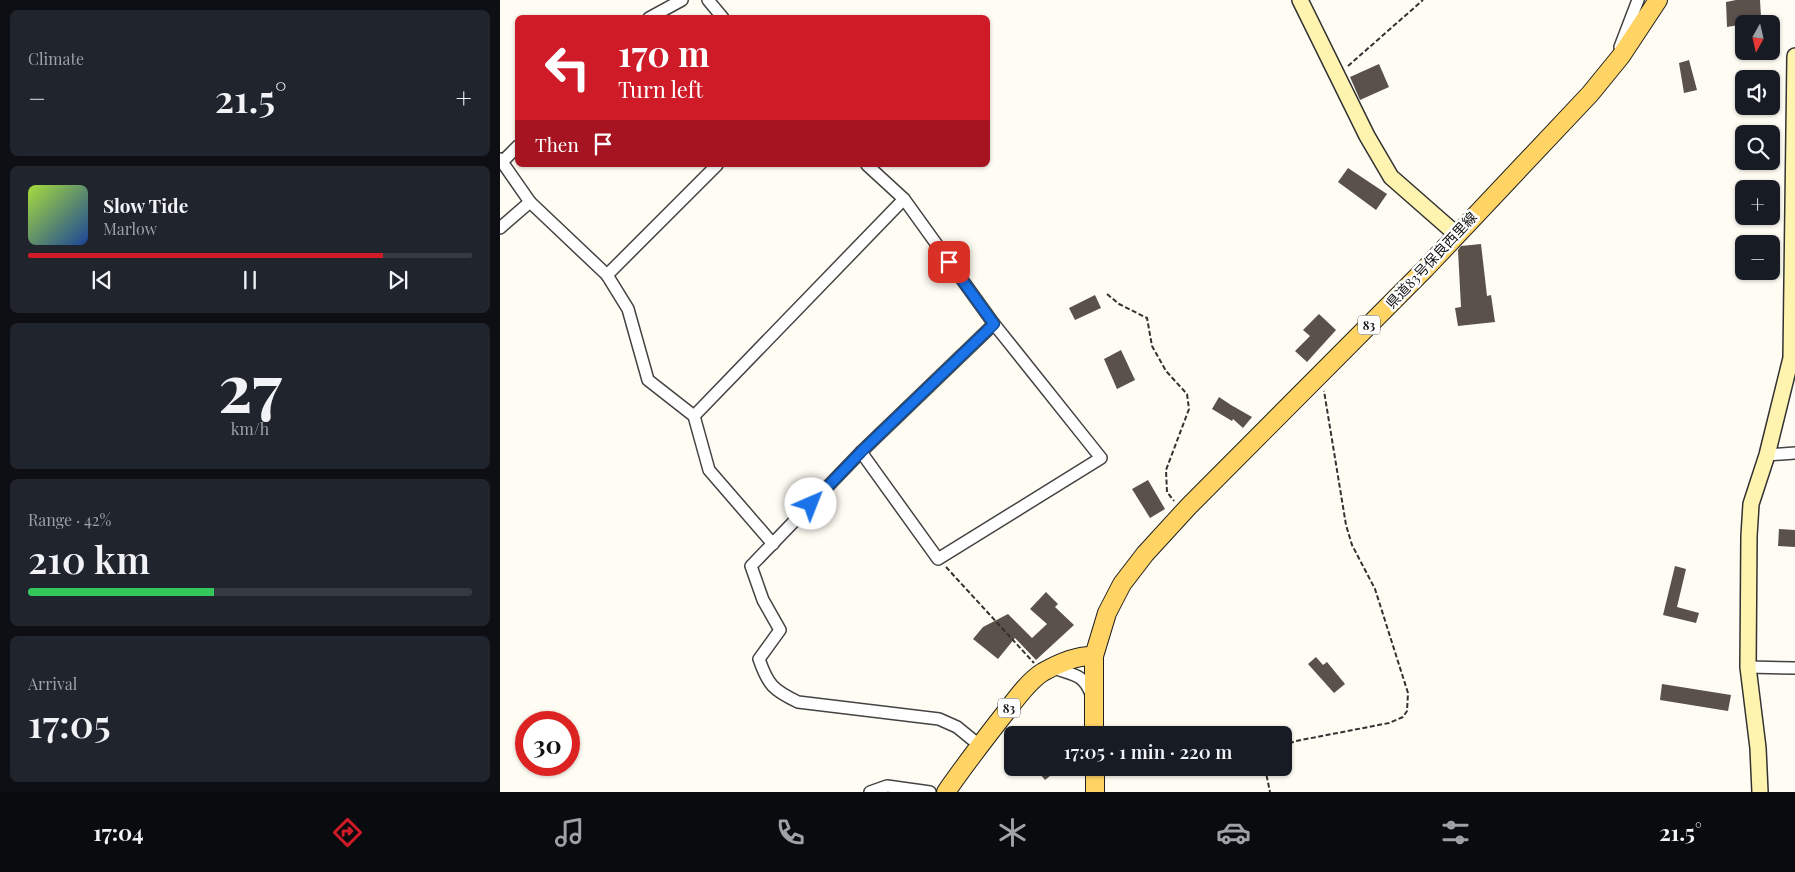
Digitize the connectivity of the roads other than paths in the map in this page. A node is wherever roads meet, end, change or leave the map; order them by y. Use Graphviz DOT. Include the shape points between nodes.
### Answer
graph roads {
  1 [pos="682,0"];
  2 [pos="708,0"];
  3 [pos="1300,0"];
  4 [pos="1638,0"];
  5 [pos="1658,0"];
  6 [pos="654,15"];
  7 [pos="720,15"];
  8 [pos="1795,56"];
  9 [pos="1612,66"];
  10 [pos="515,148"];
  11 [pos="501,160"];
  12 [pos="715,167"];
  13 [pos="869,167"];
  14 [pos="904,199"];
  15 [pos="530,202"];
  16 [pos="500,228"];
  17 [pos="1456,234"];
  18 [pos="607,275"];
  19 [pos="994,324"];
  20 [pos="694,416"];
  21 [pos="861,452"];
  22 [pos="1795,453"];
  23 [pos="1767,455"];
  24 [pos="773,544"];
  25 [pos="1094,656"];
  26 [pos="1748,667"];
  27 [pos="1795,668"];
  28 [pos="1048,670"];
  29 [pos="1094,700"];
  30 [pos="1094,726"];
  31 [pos="979,745"];
  32 [pos="1095,776"];
  33 [pos="870,792"];
  34 [pos="930,792"];
  35 [pos="946,792"];
  36 [pos="1095,792"];
  37 [pos="1760,792"];
  1 -- 6 [label="street"];
  2 -- 7 [label="street"];
  3 -- 17 [label="street" via="1367,136 1391,177"];
  4 -- 9 [label="street"];
  5 -- 9 [label="main road, 県道83号保良西里線 / 83"];
  8 -- 23 [label="street" via="1791,358"];
  9 -- 17 [label="main road, 県道83号保良西里線 / 83" via="1584,101"];
  10 -- 11 [label="street"];
  11 -- 15 [label="street"];
  12 -- 18 [label="street"];
  13 -- 14 [label="street"];
  14 -- 19 [label="street"];
  14 -- 20 [label="street"];
  15 -- 16 [label="street"];
  15 -- 18 [label="street"];
  17 -- 25 [label="main road, 県道83号保良西里線 / 83" via="1145,554 1122,584 1107,613"];
  18 -- 20 [label="street" via="628,310 648,380"];
  19 -- 21 [label="street"];
  19 -- 21 [label="street" via="1100,458 938,559"];
  20 -- 24 [label="street" via="709,470"];
  21 -- 24 [label="street"];
  22 -- 23 [label="street"];
  23 -- 26 [label="street" via="1751,504"];
  24 -- 31 [label="street" via="751,566 763,600 780,630 759,659 766,680 779,693 798,702 939,719 957,727"];
  25 -- 28 [label="main road, 83" via="1076,658"];
  25 -- 29 [label="main road, 県道83号保良西里線 / 83"];
  26 -- 27 [label="street"];
  26 -- 37 [label="street"];
  28 -- 29 [label="street" via="1078,675 1087,683"];
  28 -- 31 [label="main road, 83" via="1021,692"];
  29 -- 30 [label="main road, 県道83号保良西里線 / 83"];
  31 -- 35 [label="main road, 83"];
  32 -- 36 [label="main road"];
  33 -- 34 [label="street" via="887,786"];
}
